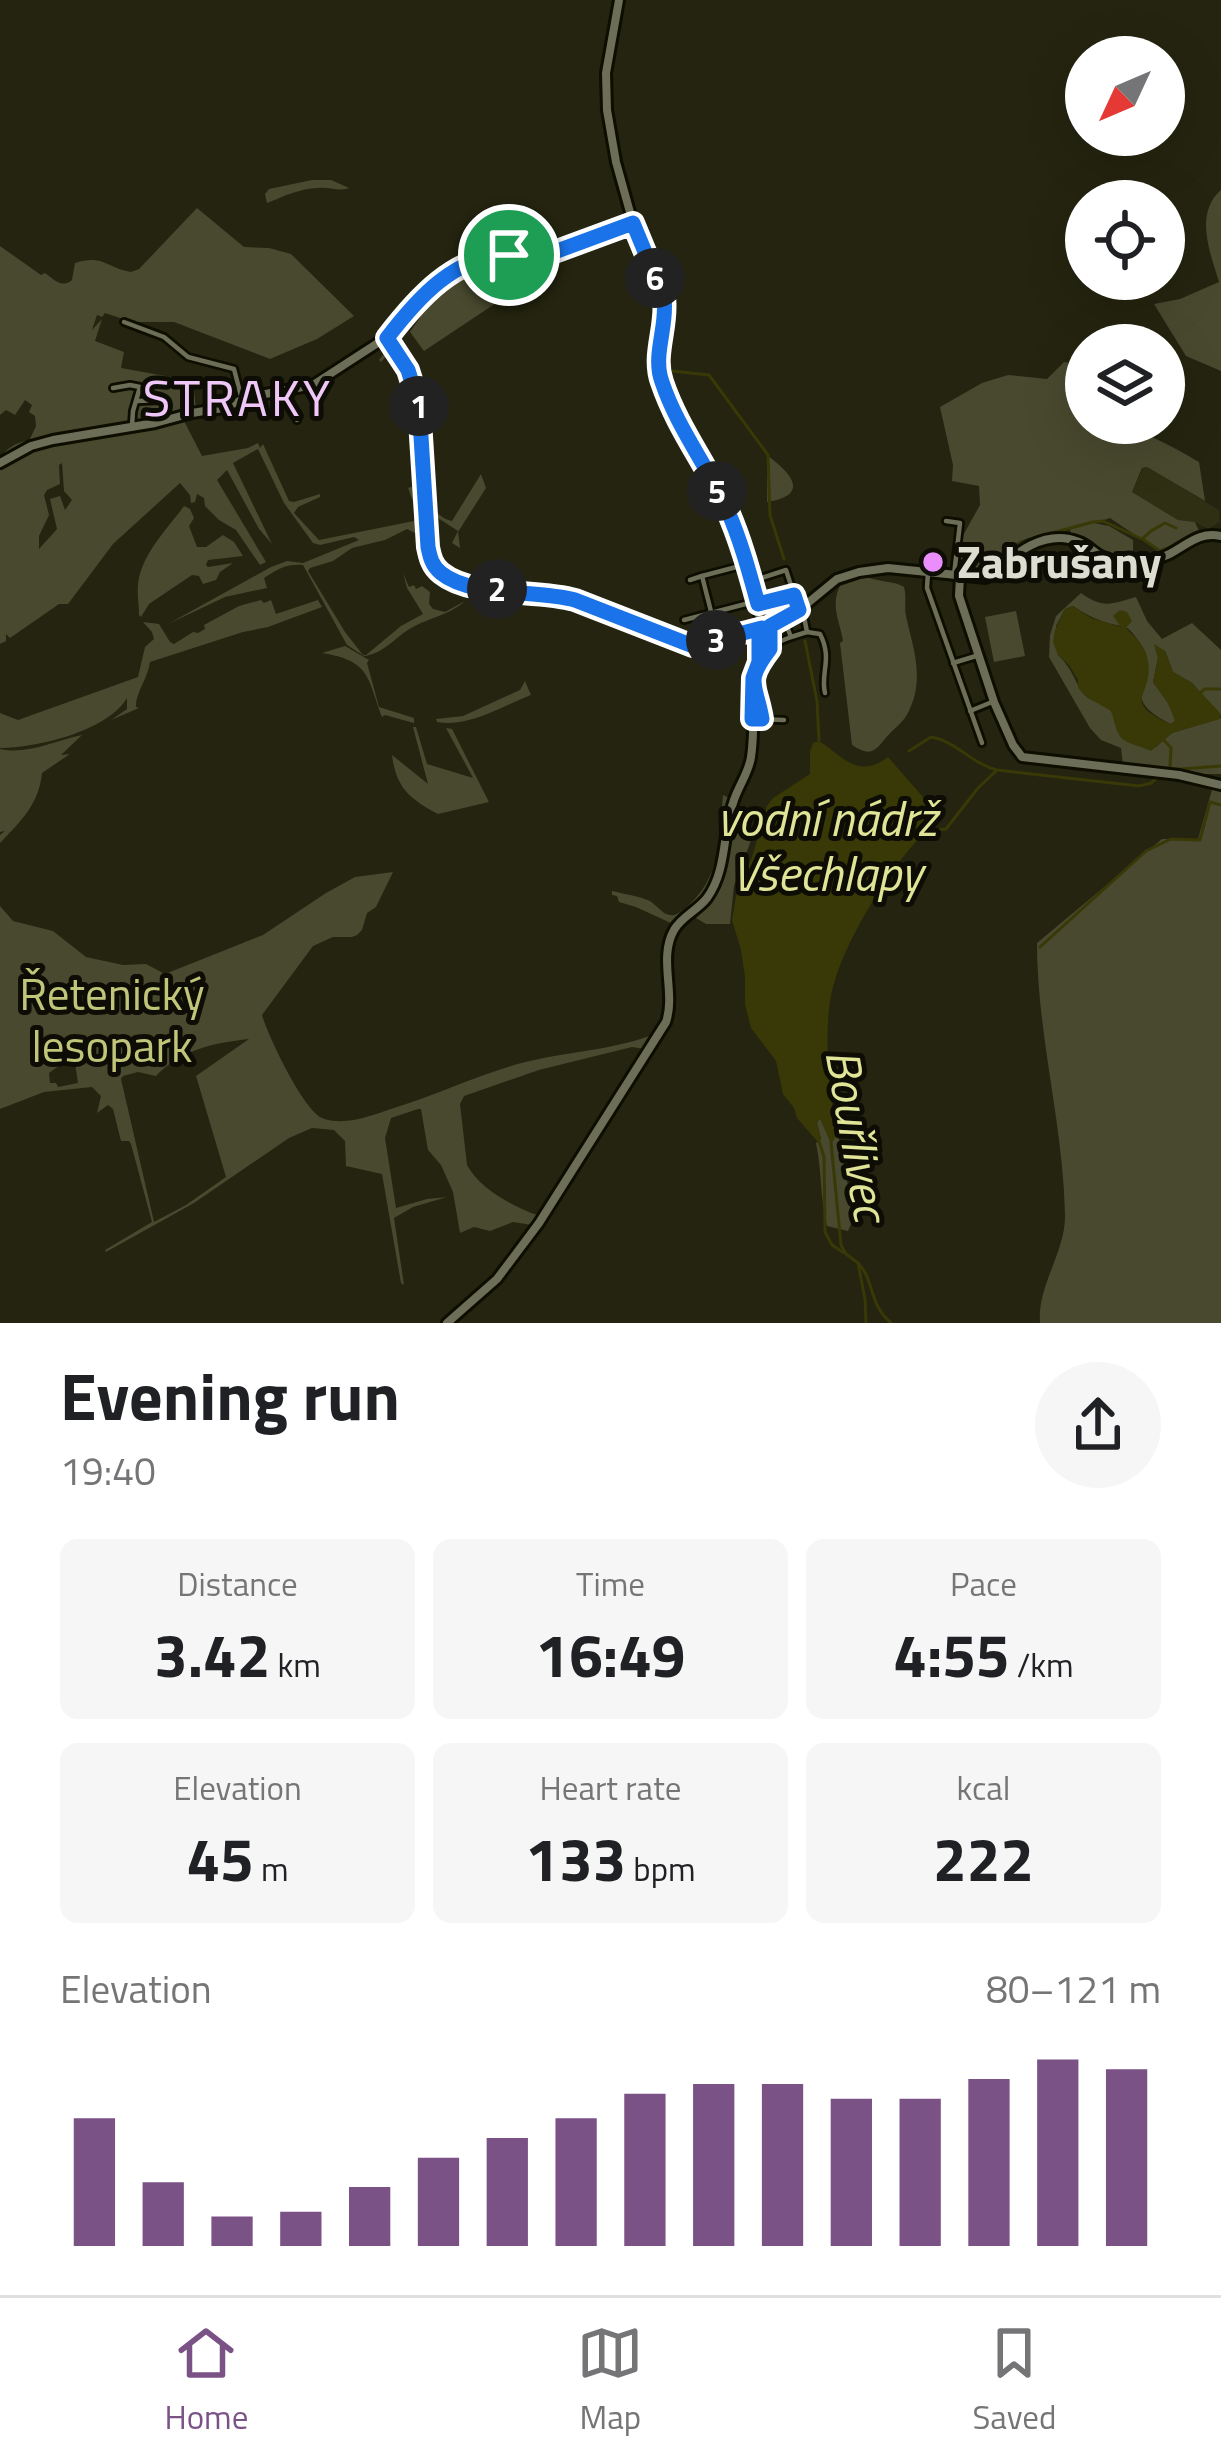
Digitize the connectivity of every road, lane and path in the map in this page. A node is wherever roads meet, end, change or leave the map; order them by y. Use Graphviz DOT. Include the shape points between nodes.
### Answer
graph roads {
  1 [pos="619,0"];
  2 [pos="633,223"];
  3 [pos="124,322"];
  4 [pos="387,338"];
  5 [pos="113,388"];
  6 [pos="284,392"];
  7 [pos="161,400"];
  8 [pos="242,400"];
  9 [pos="136,401"];
  10 [pos="297,420"];
  11 [pos="132,426"];
  12 [pos="0,463"];
  13 [pos="946,521"];
  14 [pos="1221,536"];
  15 [pos="747,564"];
  16 [pos="928,572"];
  17 [pos="957,576"];
  18 [pos="702,577"];
  19 [pos="690,580"];
  20 [pos="752,581"];
  21 [pos="794,595"];
  22 [pos="757,603"];
  23 [pos="801,609"];
  24 [pos="711,613"];
  25 [pos="784,619"];
  26 [pos="684,620"];
  27 [pos="766,627"];
  28 [pos="807,632"];
  29 [pos="791,637"];
  30 [pos="718,639"];
  31 [pos="771,645"];
  32 [pos="979,655"];
  33 [pos="759,662"];
  34 [pos="953,663"];
  35 [pos="825,694"];
  36 [pos="994,702"];
  37 [pos="970,711"];
  38 [pos="773,718"];
  39 [pos="757,719"];
  40 [pos="784,720"];
  41 [pos="777,733"];
  42 [pos="982,743"];
  43 [pos="1221,784"];
  44 [pos="446,1323"];
  1 -- 2 [label="street" via="604,89"];
  2 -- 4 [label="street" via="530,261 500,255 443,277"];
  2 -- 15 [label="street" via="664,298 660,377"];
  3 -- 8 [label="street" via="188,357 234,369"];
  4 -- 6 [label="street" via="313,386"];
  4 -- 30 [label="street" via="416,388 428,547 438,570 476,586 556,594 693,646"];
  5 -- 9 [label="street" via="139,386"];
  6 -- 8 [label="street"];
  6 -- 10 [label="street"];
  7 -- 9 [label="street"];
  8 -- 11 [label="street"];
  9 -- 11 [label="street"];
  11 -- 12 [label="street" via="53,440"];
  13 -- 17 [label="street" via="959,523"];
  14 -- 17 [label="street" via="1134,561 1058,538 1014,553 986,578"];
  15 -- 18 [label="street"];
  15 -- 20 [label="street"];
  16 -- 17 [label="street"];
  16 -- 23 [label="street" via="846,575"];
  16 -- 34 [label="street"];
  17 -- 32 [label="street"];
  18 -- 19 [label="street"];
  18 -- 24 [label="street"];
  20 -- 21 [label="street" via="786,570"];
  20 -- 22 [label="street"];
  21 -- 22 [label="street"];
  21 -- 23 [label="street"];
  22 -- 24 [label="street"];
  22 -- 27 [label="street"];
  23 -- 25 [label="street"];
  23 -- 28 [label="street"];
  24 -- 26 [label="street"];
  24 -- 30 [label="street"];
  25 -- 27 [label="street"];
  25 -- 29 [label="street"];
  27 -- 30 [label="street"];
  27 -- 31 [label="street"];
  27 -- 33 [label="street"];
  28 -- 29 [label="street"];
  28 -- 35 [label="street" via="824,640"];
  29 -- 31 [label="street"];
  31 -- 33 [label="street"];
  32 -- 34 [label="street"];
  32 -- 36 [label="street"];
  33 -- 39 [label="street"];
  34 -- 37 [label="street"];
  36 -- 37 [label="street"];
  36 -- 43 [label="street" via="1022,757"];
  37 -- 42 [label="street"];
  38 -- 39 [label="street"];
  38 -- 40 [label="street"];
  38 -- 41 [label="street"];
  39 -- 44 [label="street" via="712,889 673,932 666,1022 539,1222 497,1279"];
}
